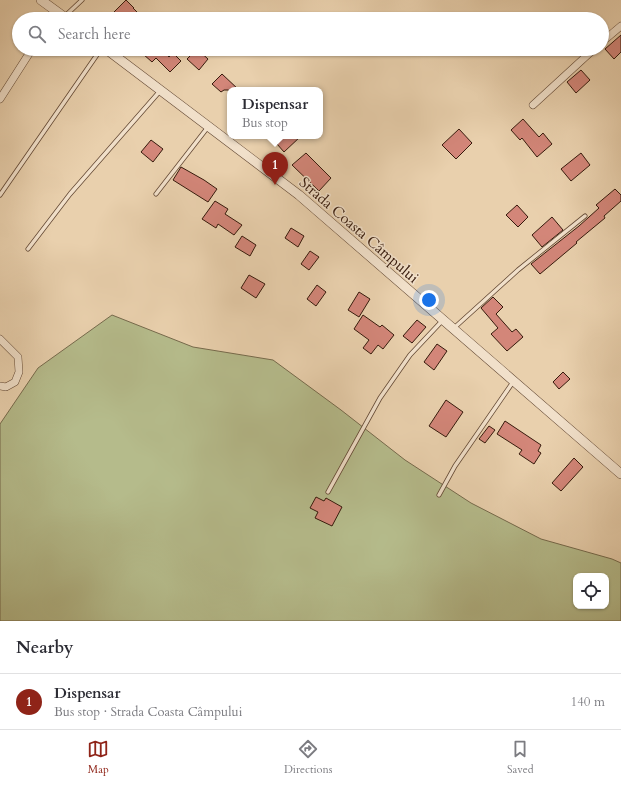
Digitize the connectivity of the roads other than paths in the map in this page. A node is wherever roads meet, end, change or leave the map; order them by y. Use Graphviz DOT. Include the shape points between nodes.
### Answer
graph roads {
  1 [pos="41,0"];
  2 [pos="82,0"];
  3 [pos="55,12"];
  4 [pos="66,12"];
  5 [pos="621,26"];
  6 [pos="609,36"];
  7 [pos="28,56"];
  8 [pos="96,56"];
  9 [pos="115,56"];
  10 [pos="586,56"];
  11 [pos="161,90"];
  12 [pos="0,99"];
  13 [pos="533,105"];
  14 [pos="208,126"];
  15 [pos="156,194"];
  16 [pos="0,195"];
  17 [pos="586,216"];
  18 [pos="28,249"];
  19 [pos="443,320"];
  20 [pos="453,329"];
  21 [pos="0,339"];
  22 [pos="514,381"];
  23 [pos="0,386"];
  24 [pos="621,473"];
  25 [pos="328,492"];
  26 [pos="439,495"];
  1 -- 3 [label="street"];
  2 -- 4 [label="lane"];
  5 -- 6 [label="street"];
  7 -- 12 [label="street"];
  8 -- 16 [label="lane"];
  9 -- 11 [label="street, Strada Coasta Câmpului"];
  10 -- 13 [label="street"];
  11 -- 14 [label="street, Strada Coasta Câmpului"];
  11 -- 18 [label="lane" via="70,194"];
  14 -- 15 [label="lane"];
  14 -- 19 [label="street, Strada Coasta Câmpului" via="299,195"];
  17 -- 20 [label="lane" via="518,270"];
  19 -- 20 [label="street, Strada Coasta Câmpului"];
  19 -- 25 [label="lane" via="410,355 380,398"];
  20 -- 22 [label="street, Strada Coasta Câmpului"];
  21 -- 23 [label="street" via="18,357 19,372 15,382 6,387"];
  22 -- 24 [label="street, Strada Coasta Câmpului"];
  22 -- 26 [label="lane" via="454,466"];
}
